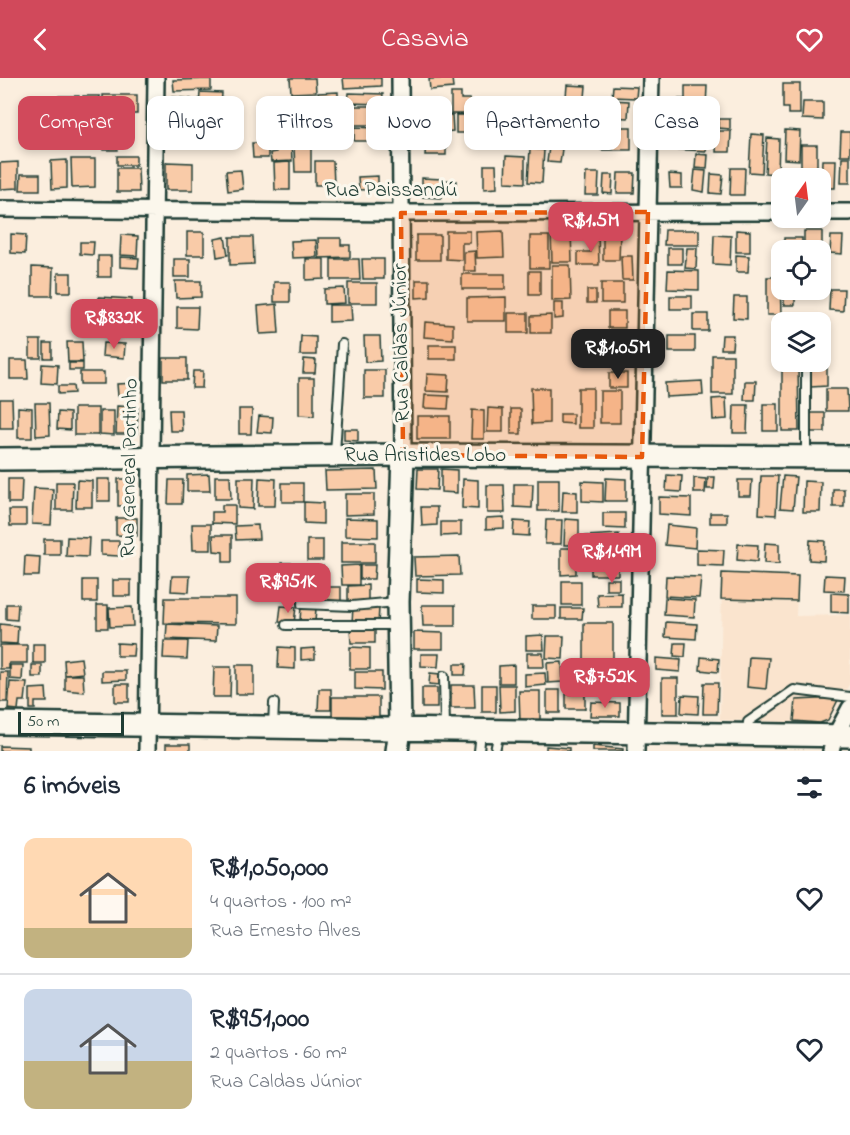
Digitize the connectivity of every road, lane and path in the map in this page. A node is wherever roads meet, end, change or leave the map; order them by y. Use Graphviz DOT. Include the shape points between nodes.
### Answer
graph roads {
  1 [pos="156,78"];
  2 [pos="400,78"];
  3 [pos="651,78"];
  4 [pos="156,96"];
  5 [pos="155,150"];
  6 [pos="0,209"];
  7 [pos="154,211"];
  8 [pos="648,212"];
  9 [pos="771,212"];
  10 [pos="831,212"];
  11 [pos="850,212"];
  12 [pos="401,213"];
  13 [pos="342,344"];
  14 [pos="806,372"];
  15 [pos="335,456"];
  16 [pos="403,456"];
  17 [pos="642,457"];
  18 [pos="806,457"];
  19 [pos="850,457"];
  20 [pos="151,458"];
  21 [pos="0,459"];
  22 [pos="398,602"];
  23 [pos="302,604"];
  24 [pos="286,625"];
  25 [pos="398,625"];
  26 [pos="444,676"];
  27 [pos="850,697"];
  28 [pos="274,703"];
  29 [pos="850,708"];
  30 [pos="0,723"];
  31 [pos="147,725"];
  32 [pos="273,727"];
  33 [pos="400,729"];
  34 [pos="445,730"];
  35 [pos="747,734"];
  36 [pos="489,741"];
  37 [pos="839,741"];
  38 [pos="637,742"];
  39 [pos="147,751"];
  40 [pos="397,751"];
  1 -- 4 [label="street, Rua General Portinho"];
  2 -- 12 [label="street, Rua Caldas Júnior"];
  3 -- 8 [label="street"];
  5 -- 7 [label="street, Rua General Portinho"];
  6 -- 7 [label="street, Rua Paissandú"];
  7 -- 12 [label="street, Rua Paissandú"];
  7 -- 20 [label="street, Rua General Portinho"];
  8 -- 9 [label="street, Rua Paissandú"];
  8 -- 12 [label="street, Rua Paissandú"];
  8 -- 17 [label="street"];
  10 -- 11 [label="street"];
  12 -- 16 [label="street, Rua Caldas Júnior"];
  13 -- 15 [label="lane"];
  14 -- 18 [label="lane"];
  15 -- 16 [label="street, Rua Aristides Lobo"];
  15 -- 20 [label="street, Rua Aristides Lobo"];
  16 -- 17 [label="street, Rua Aristides Lobo"];
  16 -- 22 [label="street, Rua Caldas Júnior"];
  17 -- 18 [label="street, Rua Aristides Lobo"];
  17 -- 38 [label="street"];
  18 -- 19 [label="street, Rua Aristides Lobo"];
  20 -- 21 [label="street, Rua Aristides Lobo"];
  20 -- 31 [label="street, Rua General Portinho"];
  22 -- 23 [label="lane" via="352,606"];
  22 -- 25 [label="street, Rua Caldas Júnior"];
  24 -- 25 [label="lane"];
  25 -- 33 [label="street, Rua Caldas Júnior"];
  26 -- 34 [label="lane"];
  27 -- 35 [label="lane" via="794,690 748,722"];
  28 -- 32 [label="lane"];
  29 -- 37 [label="street"];
  30 -- 31 [label="street"];
  31 -- 32 [label="street"];
  31 -- 39 [label="street, Rua General Portinho"];
  32 -- 33 [label="street"];
  33 -- 34 [label="street"];
  33 -- 40 [label="street, Rua Caldas Júnior"];
  34 -- 36 [label="street"];
  35 -- 37 [label="street"];
  35 -- 38 [label="street"];
  36 -- 38 [label="street"];
}
